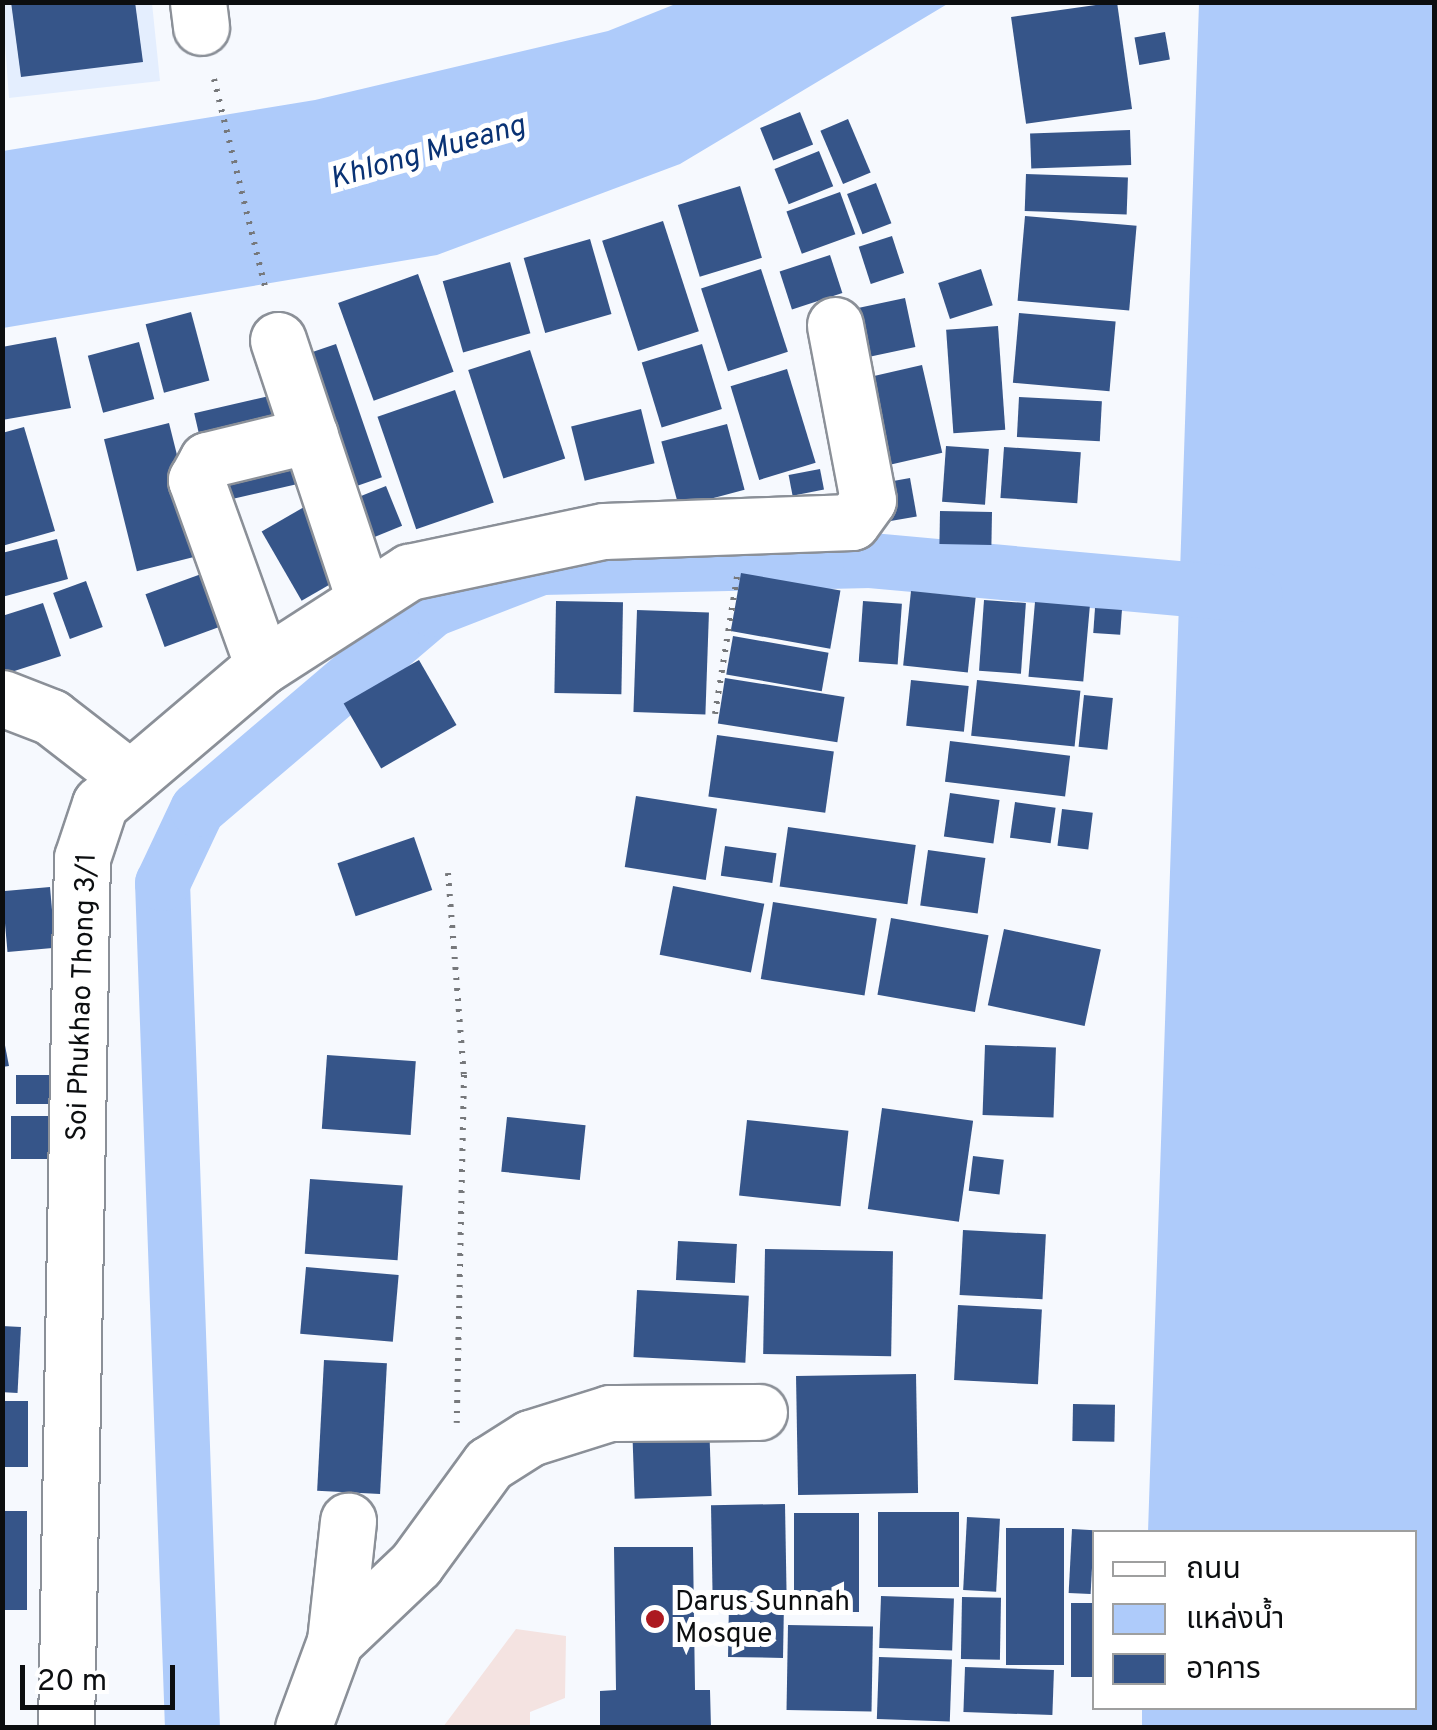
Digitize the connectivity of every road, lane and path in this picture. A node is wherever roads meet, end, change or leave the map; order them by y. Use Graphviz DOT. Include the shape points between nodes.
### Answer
graph roads {
  1 [pos="200,15"];
  2 [pos="836,326"];
  3 [pos="278,340"];
  4 [pos="310,435"];
  5 [pos="739,562"];
  6 [pos="363,596"];
  7 [pos="262,666"];
  8 [pos="2,698"];
  9 [pos="715,714"];
  10 [pos="130,778"];
  11 [pos="448,873"];
  12 [pos="759,1412"];
  13 [pos="456,1500"];
  14 [pos="348,1521"];
  15 [pos="335,1640"];
  16 [pos="66,1728"];
  17 [pos="303,1728"];
  1 -- 3 [label="path"];
  2 -- 6 [label="street, Soi Phukhao Thong 3/1" via="868,500 852,522 604,531 409,572"];
  3 -- 4 [label="street"];
  4 -- 6 [label="street"];
  4 -- 7 [label="street" via="206,460 196,480"];
  5 -- 9 [label="path"];
  6 -- 7 [label="street, Soi Phukhao Thong 3/1"];
  7 -- 10 [label="street, Soi Phukhao Thong 3/1"];
  8 -- 10 [label="street" via="51,717"];
  10 -- 16 [label="street, Soi Phukhao Thong 3/1" via="100,804 82,858"];
  11 -- 13 [label="path" via="464,1075"];
  12 -- 13 [label="street" via="610,1412 568,1422 488,1464"];
  13 -- 15 [label="street" via="416,1564"];
  14 -- 15 [label="street"];
  15 -- 17 [label="street"];
}
